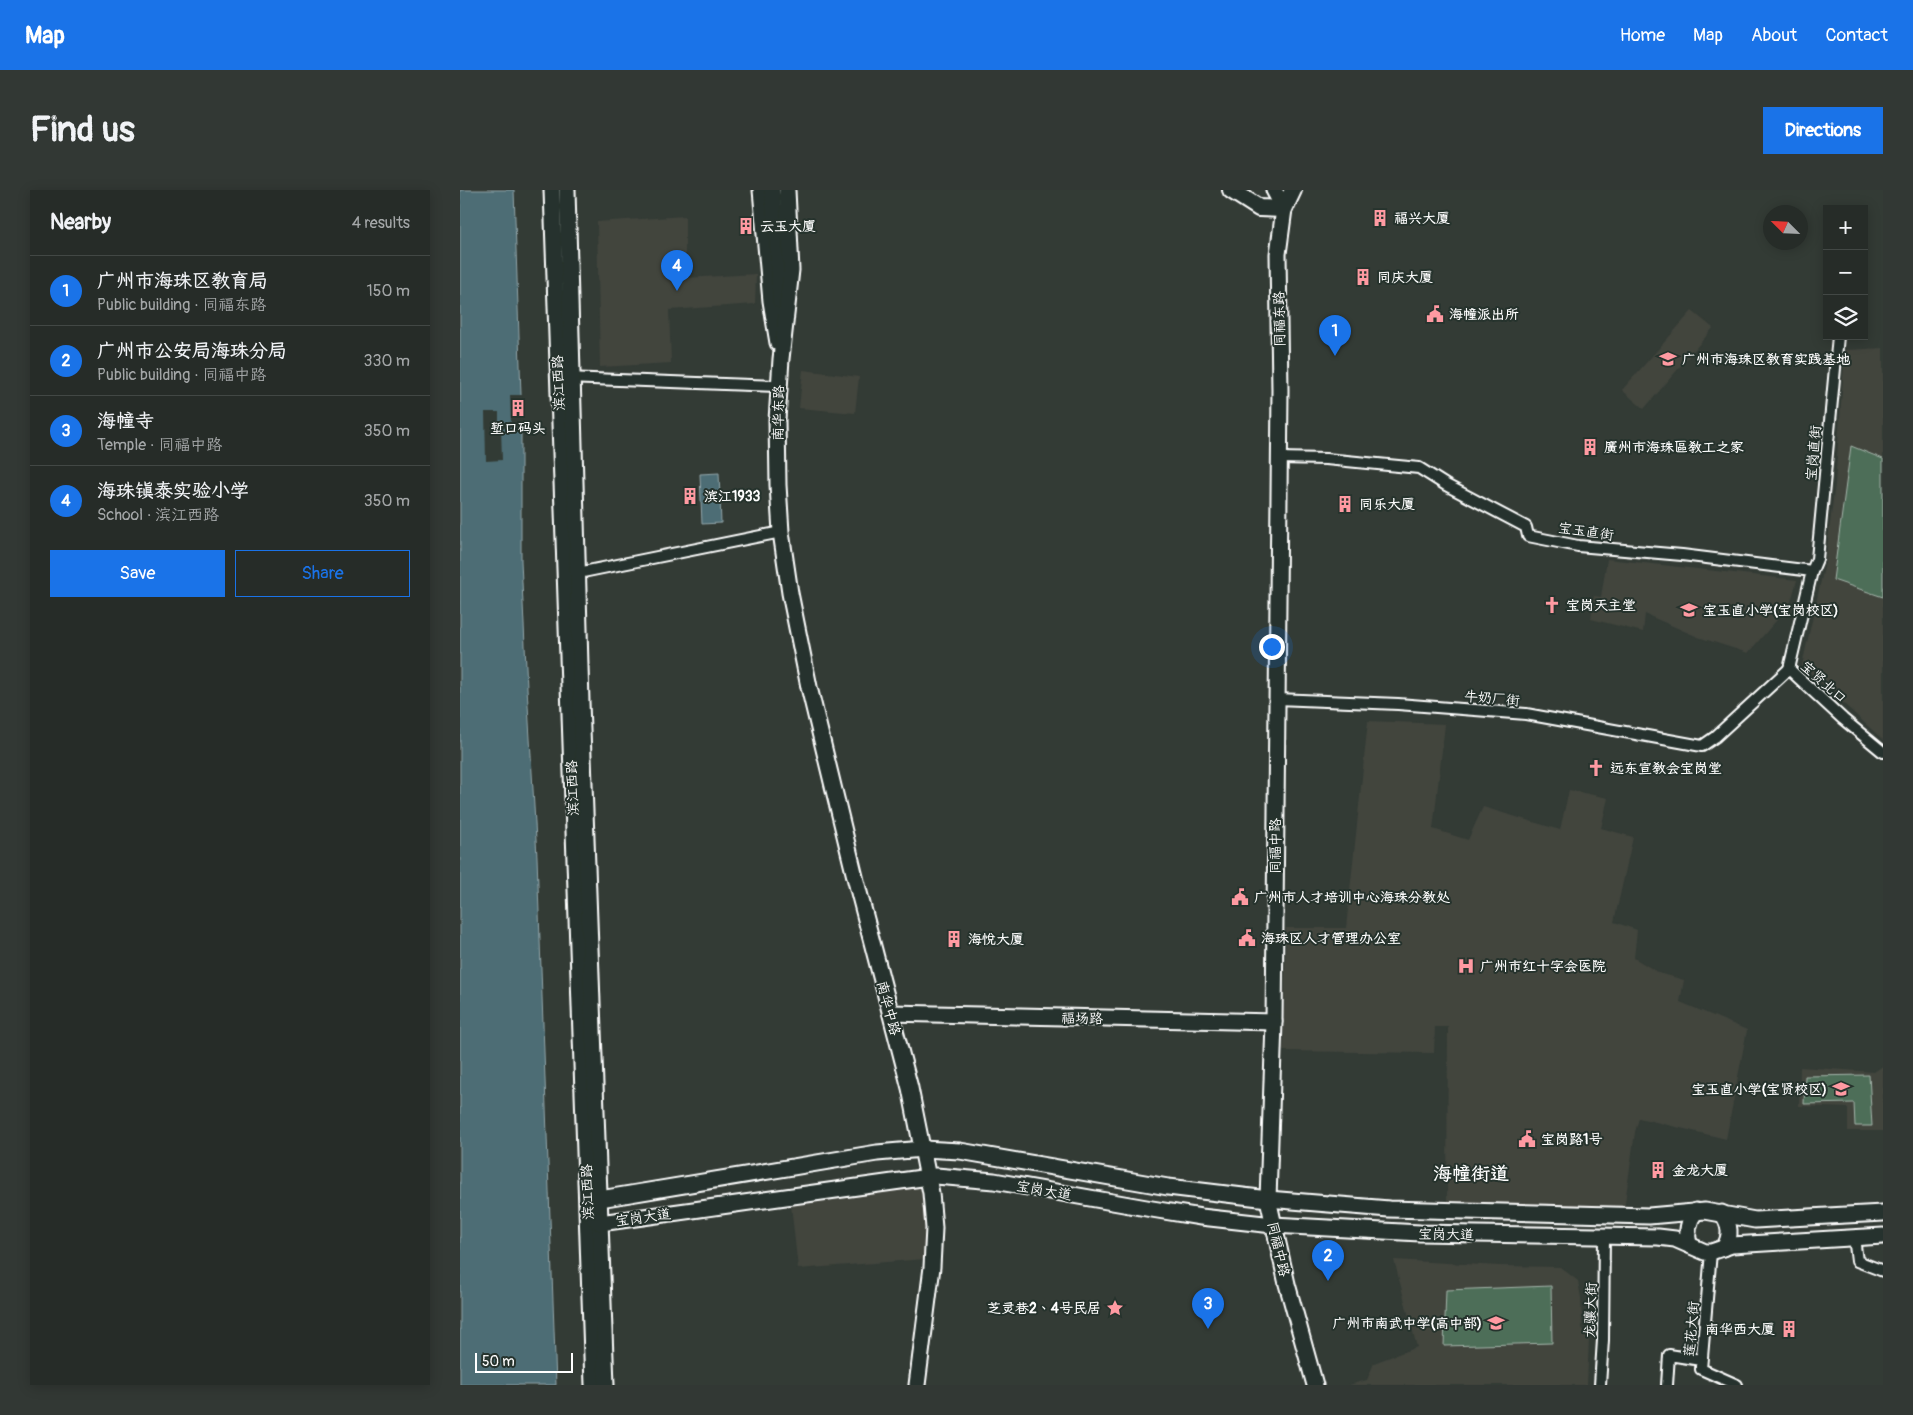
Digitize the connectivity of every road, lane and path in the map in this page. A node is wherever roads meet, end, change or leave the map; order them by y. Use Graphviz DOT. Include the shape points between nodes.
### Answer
graph roads {
  1 [pos="552,190"];
  2 [pos="567,190"];
  3 [pos="761,190"];
  4 [pos="772,190"];
  5 [pos="787,190"];
  6 [pos="1231,190"];
  7 [pos="1274,190"];
  8 [pos="1293,190"];
  9 [pos="1284,209"];
  10 [pos="1838,340"];
  11 [pos="780,360"];
  12 [pos="565,378"];
  13 [pos="778,386"];
  14 [pos="1279,454"];
  15 [pos="781,532"];
  16 [pos="1812,571"];
  17 [pos="578,573"];
  18 [pos="798,636"];
  19 [pos="1789,669"];
  20 [pos="1277,699"];
  21 [pos="1702,746"];
  22 [pos="1883,752"];
  23 [pos="890,1012"];
  24 [pos="1274,1022"];
  25 [pos="923,1148"];
  26 [pos="929,1176"];
  27 [pos="600,1199"];
  28 [pos="1268,1199"];
  29 [pos="1696,1211"];
  30 [pos="588,1213"];
  31 [pos="1883,1213"];
  32 [pos="1722,1214"];
  33 [pos="600,1223"];
  34 [pos="1273,1224"];
  35 [pos="1604,1236"];
  36 [pos="1883,1236"];
  37 [pos="1854,1237"];
  38 [pos="1689,1245"];
  39 [pos="1718,1250"];
  40 [pos="1883,1271"];
  41 [pos="1702,1360"];
  42 [pos="593,1385"];
  43 [pos="606,1385"];
  44 [pos="917,1385"];
  45 [pos="1315,1385"];
  46 [pos="1600,1385"];
  47 [pos="1667,1385"];
  48 [pos="1737,1385"];
  1 -- 12 [label="main road, 滨江西路"];
  2 -- 12 [label="main road, 滨江西路"];
  3 -- 11 [label="main road"];
  4 -- 11 [label="main road" via="780,284"];
  5 -- 11 [label="main road, 南华东路" via="791,270"];
  6 -- 9 [label="main road" via="1260,208"];
  7 -- 9 [label="main road"];
  8 -- 9 [label="main road, 同福东路"];
  9 -- 14 [label="main road, 同福东路" via="1278,254"];
  10 -- 16 [label="street, 宝岗直街" via="1817,559"];
  11 -- 13 [label="main road, 南华东路"];
  12 -- 13 [label="street"];
  12 -- 17 [label="main road, 滨江西路"];
  12 -- 30 [label="main road, 滨江西路"];
  13 -- 15 [label="main road, 南华东路"];
  14 -- 16 [label="street, 宝玉直街" via="1419,468 1526,526 1528,536 1578,546"];
  14 -- 20 [label="main road, 同福中路"];
  15 -- 17 [label="street"];
  15 -- 18 [label="main road, 南华东路"];
  16 -- 19 [label="street"];
  17 -- 27 [label="main road, 滨江西路"];
  18 -- 23 [label="main road, 南华中路"];
  19 -- 21 [label="street, 宝贤北口"];
  19 -- 22 [label="street, 宝贤北口"];
  20 -- 21 [label="street, 牛奶厂街" via="1526,714"];
  20 -- 24 [label="main road, 同福中路"];
  23 -- 24 [label="main road, 福场路"];
  23 -- 25 [label="main road, 南华中路"];
  24 -- 28 [label="main road, 同福中路"];
  25 -- 26 [label="main road, 南华中路"];
  25 -- 27 [label="main road, 宝岗大道"];
  25 -- 28 [label="main road, 宝岗大道"];
  26 -- 33 [label="main road, 宝岗大道"];
  26 -- 34 [label="main road, 宝岗大道" via="994,1181 1160,1210"];
  26 -- 44 [label="main road, 南华中路" via="934,1208 932,1267"];
  27 -- 30 [label="main road, 宝岗大道"];
  27 -- 33 [label="main road, 滨江西路"];
  28 -- 29 [label="main road, 宝岗大道" via="1389,1209 1583,1215 1664,1216"];
  28 -- 34 [label="main road, 同福中路"];
  29 -- 32 [label="main road, 宝岗大道"];
  29 -- 38 [label="main road" via="1688,1227"];
  30 -- 33 [label="main road, 宝岗大道"];
  30 -- 42 [label="main road, 滨江西路"];
  31 -- 32 [label="main road, 宝岗大道" via="1755,1220"];
  32 -- 39 [label="main road" via="1730,1230 1728,1242"];
  33 -- 43 [label="main road, 滨江西路"];
  34 -- 35 [label="main road, 宝岗大道" via="1420,1233"];
  34 -- 45 [label="main road, 同福中路"];
  35 -- 38 [label="main road, 宝岗大道" via="1658,1237"];
  35 -- 46 [label="street, 龙骧大街"];
  36 -- 37 [label="main road, 宝岗大道"];
  37 -- 39 [label="main road, 宝岗大道" via="1741,1245"];
  37 -- 40 [label="street" via="1856,1261"];
  38 -- 39 [label="main road, 宝岗大道" via="1705,1252"];
  39 -- 41 [label="street, 莲花大街"];
  41 -- 47 [label="street" via="1668,1355"];
  41 -- 48 [label="street, 莲花大街" via="1701,1369"];
}
